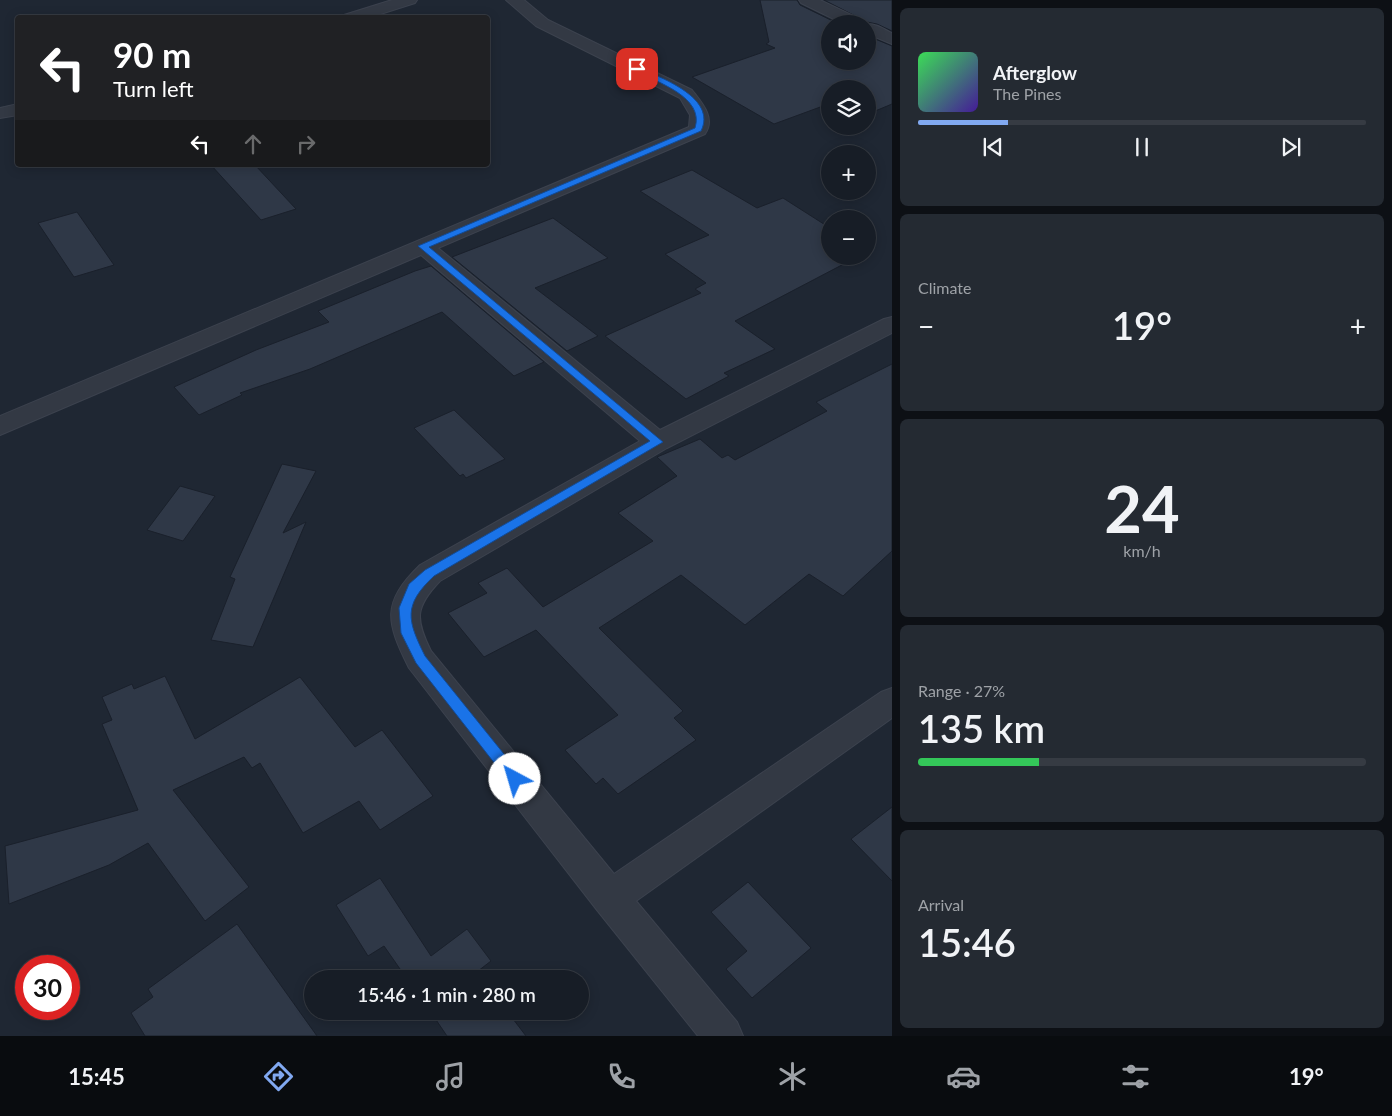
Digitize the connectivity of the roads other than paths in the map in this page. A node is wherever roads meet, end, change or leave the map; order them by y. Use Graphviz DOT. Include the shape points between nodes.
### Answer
graph roads {
  1 [pos="409,0"];
  2 [pos="514,0"];
  3 [pos="807,0"];
  4 [pos="360,15"];
  5 [pos="839,15"];
  6 [pos="876,32"];
  7 [pos="892,40"];
  8 [pos="15,109"];
  9 [pos="0,113"];
  10 [pos="423,246"];
  11 [pos="892,324"];
  12 [pos="0,426"];
  13 [pos="658,442"];
  14 [pos="892,701"];
  15 [pos="610,898"];
  16 [pos="723,1036"];
  1 -- 4 [label="street"];
  2 -- 10 [label="street" via="542,23 686,94 699,110 698,130"];
  3 -- 5 [label="street"];
  6 -- 7 [label="street"];
  8 -- 9 [label="street"];
  10 -- 12 [label="street"];
  10 -- 13 [label="street"];
  11 -- 13 [label="street"];
  13 -- 15 [label="street" via="430,573 413,588 405,608 407,633 420,659"];
  14 -- 15 [label="street"];
  15 -- 16 [label="street"];
}
